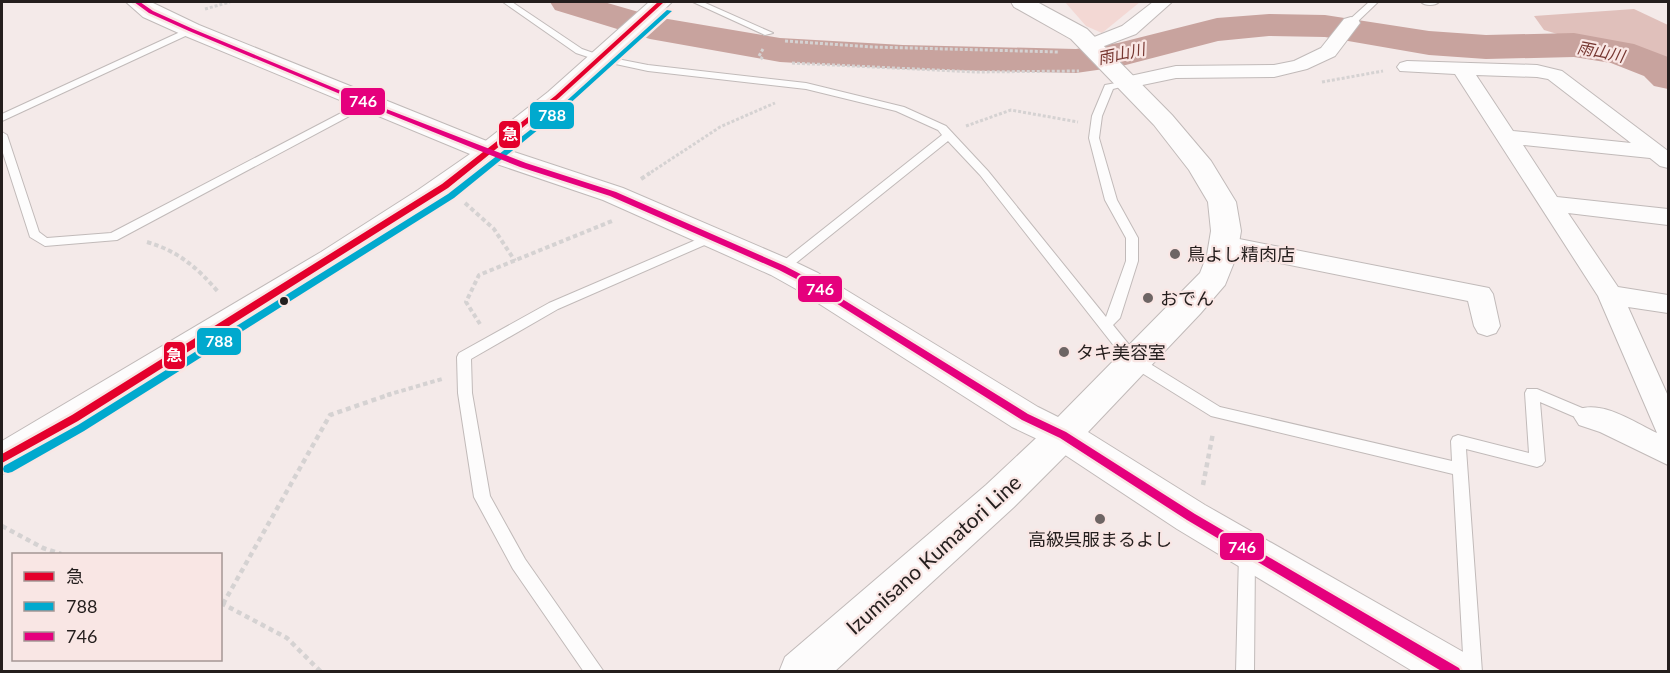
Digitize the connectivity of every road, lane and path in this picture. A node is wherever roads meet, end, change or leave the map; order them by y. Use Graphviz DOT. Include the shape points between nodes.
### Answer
graph roads {
  1 [pos="136,2"];
  2 [pos="507,2"];
  3 [pos="697,2"];
  4 [pos="1022,2"];
  5 [pos="1163,2"];
  6 [pos="1374,2"];
  7 [pos="1425,2"];
  8 [pos="1435,2"];
  9 [pos="657,6"];
  10 [pos="1346,29"];
  11 [pos="191,30"];
  12 [pos="768,33"];
  13 [pos="759,56"];
  14 [pos="600,58"];
  15 [pos="771,61"];
  16 [pos="783,62"];
  17 [pos="1110,64"];
  18 [pos="1407,67"];
  19 [pos="1461,68"];
  20 [pos="1274,71"];
  21 [pos="801,86"];
  22 [pos="366,103"];
  23 [pos="2,118"];
  24 [pos="1096,125"];
  25 [pos="948,134"];
  26 [pos="2,135"];
  27 [pos="1506,137"];
  28 [pos="489,152"];
  29 [pos="1661,156"];
  30 [pos="446,186"];
  31 [pos="633,202"];
  32 [pos="1549,202"];
  33 [pos="1668,217"];
  34 [pos="113,237"];
  35 [pos="712,237"];
  36 [pos="1224,244"];
  37 [pos="515,261"];
  38 [pos="782,268"];
  39 [pos="1610,295"];
  40 [pos="1668,304"];
  41 [pos="232,321"];
  42 [pos="1106,324"];
  43 [pos="1487,326"];
  44 [pos="490,340"];
  45 [pos="1134,361"];
  46 [pos="464,374"];
  47 [pos="1216,412"];
  48 [pos="1589,417"];
  49 [pos="1668,427"];
  50 [pos="1064,435"];
  51 [pos="1668,453"];
  52 [pos="2,459"];
  53 [pos="1460,469"];
  54 [pos="1191,517"];
  55 [pos="2,526"];
  56 [pos="1247,550"];
  57 [pos="56,553"];
  58 [pos="222,603"];
  59 [pos="321,672"];
  60 [pos="595,672"];
  61 [pos="801,672"];
  62 [pos="1245,672"];
  63 [pos="1456,672"];
  64 [pos="1473,672"];
  1 -- 11 [label="main road"];
  2 -- 14 [label="lane" via="579,51"];
  3 -- 12 [label="lane"];
  4 -- 17 [label="main road, Izumisano Kumatori Line" via="1079,34"];
  5 -- 17 [label="street" via="1129,30"];
  6 -- 10 [label="lane"];
  7 -- 8 [label="lane"];
  9 -- 14 [label="main road"];
  10 -- 20 [label="street" via="1328,52"];
  11 -- 22 [label="main road"];
  11 -- 23 [label="lane"];
  12 -- 17 [label="path" via="767,39 1076,53"];
  13 -- 15 [label="path"];
  14 -- 21 [label="lane" via="648,68"];
  14 -- 28 [label="main road"];
  16 -- 17 [label="path" via="976,72"];
  17 -- 20 [label="street" via="1176,72"];
  17 -- 24 [label="lane" via="1110,87"];
  17 -- 36 [label="main road, Izumisano Kumatori Line" via="1201,167 1222,202"];
  18 -- 19 [label="street"];
  18 -- 20 [label="path" via="1319,82"];
  19 -- 27 [label="street"];
  19 -- 29 [label="street" via="1555,75"];
  21 -- 25 [label="lane" via="900,109"];
  21 -- 31 [label="path" via="782,99 720,127 630,186"];
  22 -- 28 [label="main road"];
  22 -- 34 [label="lane"];
  24 -- 25 [label="path" via="1011,110"];
  24 -- 42 [label="lane" via="1095,138 1111,200 1132,238 1132,261 1113,318"];
  25 -- 38 [label="lane"];
  25 -- 42 [label="lane" via="984,172"];
  26 -- 34 [label="lane" via="34,234 45,242"];
  27 -- 29 [label="street"];
  27 -- 32 [label="street"];
  28 -- 30 [label="main road"];
  28 -- 31 [label="main road"];
  30 -- 37 [label="path" via="494,229"];
  30 -- 41 [label="main road"];
  31 -- 35 [label="main road"];
  31 -- 37 [label="path"];
  32 -- 33 [label="street"];
  32 -- 39 [label="street"];
  34 -- 41 [label="path" via="168,248 190,261 220,294"];
  35 -- 38 [label="main road"];
  35 -- 44 [label="lane" via="579,295"];
  36 -- 43 [label="street" via="1480,294"];
  36 -- 45 [label="main road, Izumisano Kumatori Line" via="1214,277"];
  37 -- 44 [label="path" via="479,275 466,302"];
  38 -- 50 [label="main road" via="1025,417"];
  39 -- 40 [label="street"];
  39 -- 49 [label="street"];
  41 -- 52 [label="main road"];
  42 -- 45 [label="lane"];
  44 -- 46 [label="lane" via="464,357"];
  45 -- 47 [label="lane"];
  45 -- 50 [label="main road, Izumisano Kumatori Line"];
  46 -- 58 [label="path" via="419,384 330,415"];
  46 -- 60 [label="lane" via="482,497 519,564"];
  47 -- 53 [label="lane"];
  47 -- 54 [label="path" via="1206,477"];
  48 -- 51 [label="street"];
  48 -- 53 [label="lane" via="1532,393 1537,461 1458,441"];
  50 -- 54 [label="main road"];
  50 -- 61 [label="main road, Izumisano Kumatori Line"];
  53 -- 64 [label="lane"];
  54 -- 56 [label="main road"];
  55 -- 57 [label="path"];
  56 -- 62 [label="lane"];
  56 -- 63 [label="main road"];
  58 -- 59 [label="path" via="287,638"];
}
